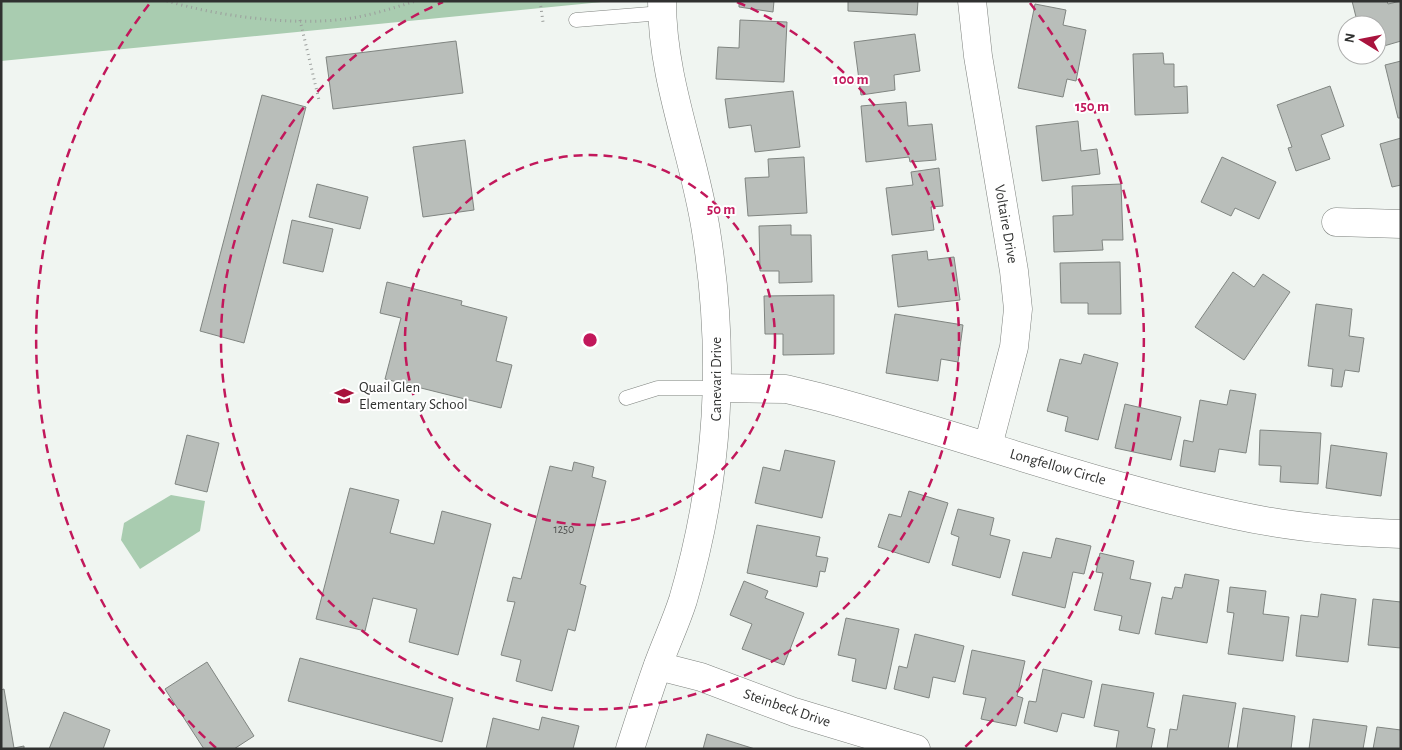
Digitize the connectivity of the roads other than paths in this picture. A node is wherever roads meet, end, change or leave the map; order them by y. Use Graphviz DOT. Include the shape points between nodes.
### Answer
graph roads {
  1 [pos="972,1"];
  2 [pos="662,7"];
  3 [pos="576,20"];
  4 [pos="1336,222"];
  5 [pos="1401,224"];
  6 [pos="718,388"];
  7 [pos="626,398"];
  8 [pos="988,446"];
  9 [pos="1401,534"];
  10 [pos="658,666"];
  11 [pos="630,749"];
  12 [pos="916,749"];
  1 -- 8 [label="street, Voltaire Drive" via="1018,309 1014,347"];
  2 -- 3 [label="lane"];
  2 -- 6 [label="street, Canevari Drive" via="666,63 696,177 706,230 714,293"];
  4 -- 5 [label="street"];
  6 -- 7 [label="lane" via="658,388"];
  6 -- 8 [label="street, Longfellow Circle" via="786,389"];
  6 -- 10 [label="street, Canevari Drive" via="716,434 702,521 682,603"];
  8 -- 9 [label="street, Longfellow Circle" via="1237,516 1296,526"];
  10 -- 11 [label="street, Canevari Drive"];
  10 -- 12 [label="street, Steinbeck Drive" via="701,677 794,712"];
}
